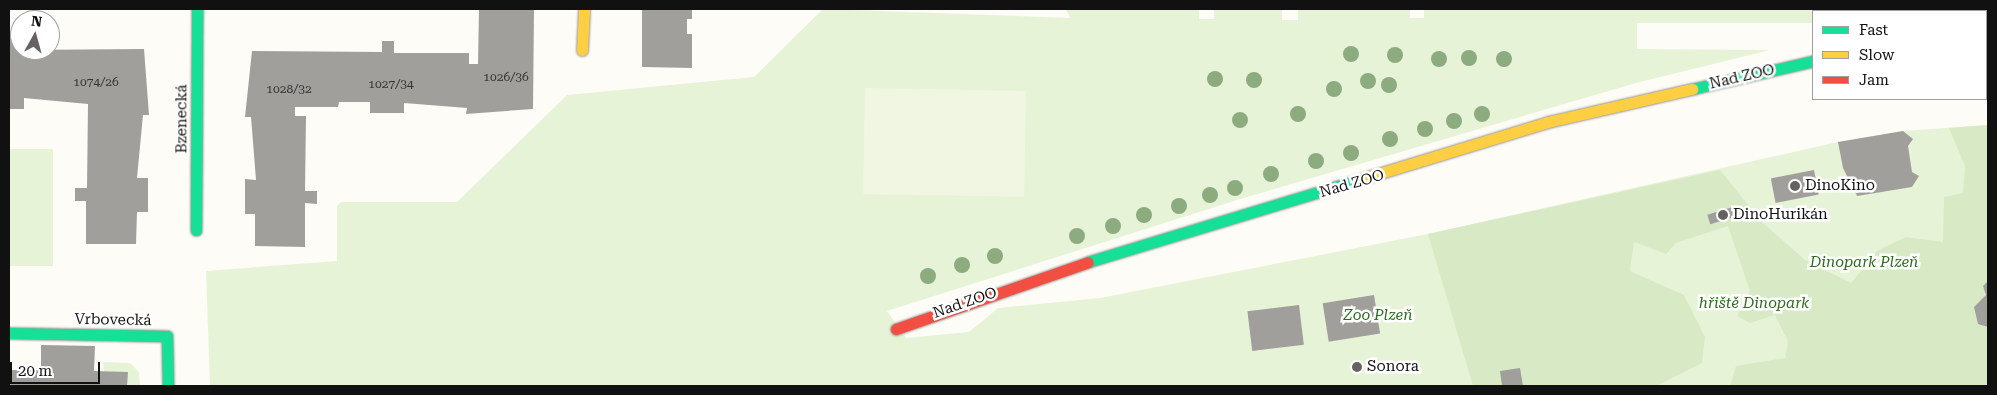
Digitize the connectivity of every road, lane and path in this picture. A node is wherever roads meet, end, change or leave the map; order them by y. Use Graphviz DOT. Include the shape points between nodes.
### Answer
graph roads {
  1 [pos="197,9"];
  2 [pos="584,9"];
  3 [pos="582,50"];
  4 [pos="1812,61"];
  5 [pos="196,230"];
  6 [pos="896,329"];
  7 [pos="9,333"];
  8 [pos="168,386"];
  1 -- 5 [label="street, Bzenecká"];
  2 -- 3 [label="street"];
  4 -- 6 [label="street, Nad ZOO" via="1548,122 1048,274"];
  7 -- 8 [label="street, Vrbovecká" via="167,336"];
}
